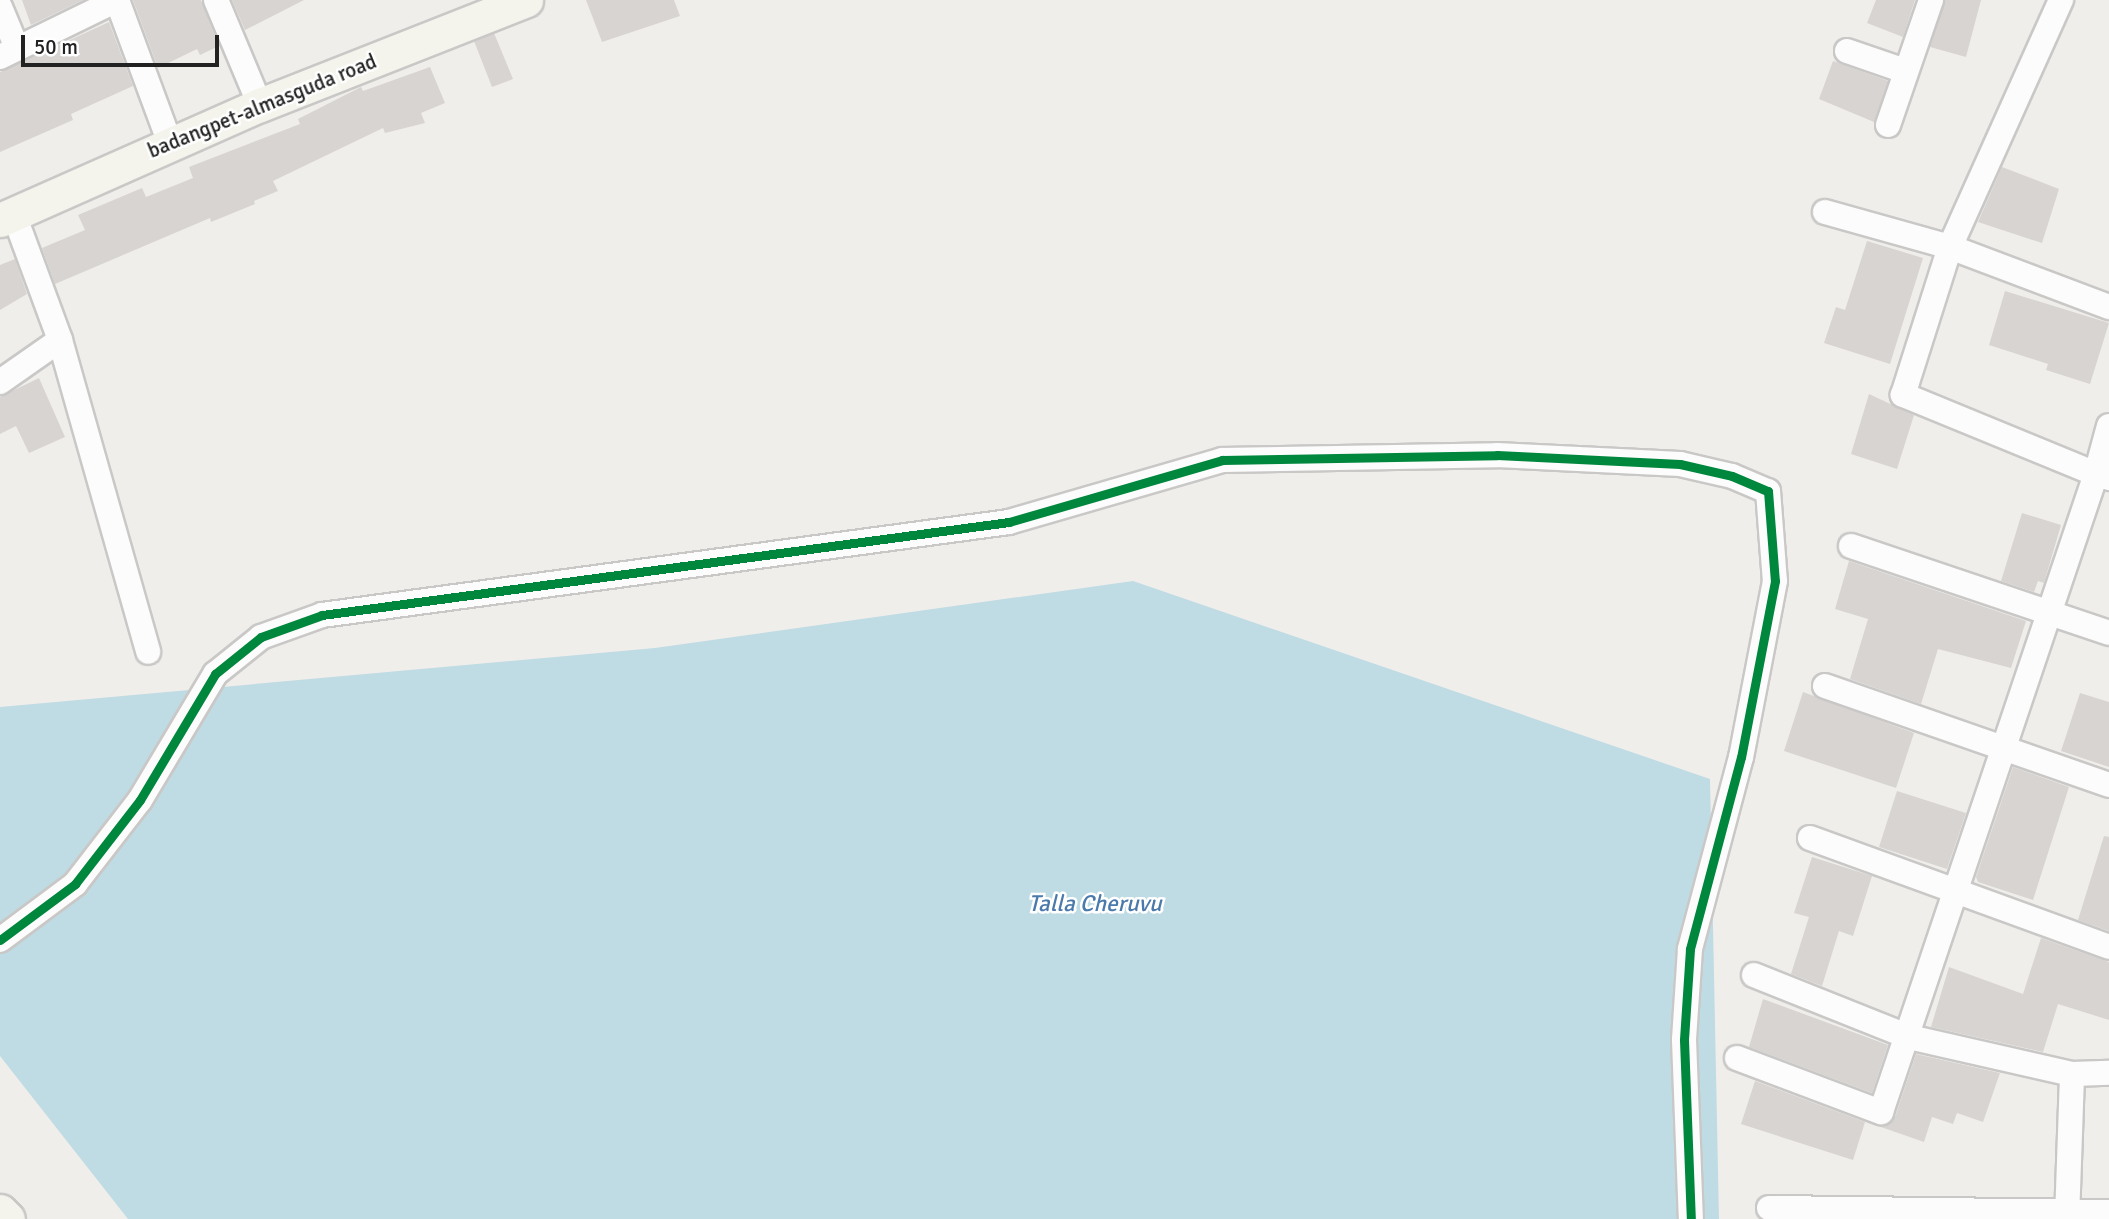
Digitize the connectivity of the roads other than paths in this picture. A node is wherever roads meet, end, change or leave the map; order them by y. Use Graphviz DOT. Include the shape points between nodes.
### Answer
graph roads {
  1 [pos="117,0"];
  2 [pos="216,0"];
  3 [pos="526,0"];
  4 [pos="1931,0"];
  5 [pos="2061,0"];
  6 [pos="0,7"];
  7 [pos="1847,51"];
  8 [pos="8,52"];
  9 [pos="1905,71"];
  10 [pos="260,105"];
  11 [pos="1888,125"];
  12 [pos="170,143"];
  13 [pos="1825,212"];
  14 [pos="6,216"];
  15 [pos="1950,247"];
  16 [pos="2109,307"];
  17 [pos="60,340"];
  18 [pos="0,382"];
  19 [pos="2109,426"];
  20 [pos="2103,476"];
  21 [pos="1851,547"];
  22 [pos="2051,612"];
  23 [pos="2109,634"];
  24 [pos="148,652"];
  25 [pos="1825,686"];
  26 [pos="2005,748"];
  27 [pos="2109,785"];
  28 [pos="1810,838"];
  29 [pos="1956,894"];
  30 [pos="0,940"];
  31 [pos="2109,947"];
  32 [pos="1754,975"];
  33 [pos="1909,1037"];
  34 [pos="1737,1058"];
  35 [pos="2109,1073"];
  36 [pos="2072,1074"];
  37 [pos="1769,1208"];
  38 [pos="0,1211"];
  39 [pos="2109,1212"];
  40 [pos="2067,1215"];
  41 [pos="8,1219"];
  42 [pos="1690,1219"];
  1 -- 8 [label="street"];
  1 -- 12 [label="street"];
  2 -- 10 [label="street"];
  3 -- 10 [label="street, badangpet-almasguda road"];
  4 -- 9 [label="street"];
  5 -- 15 [label="street"];
  6 -- 8 [label="street"];
  7 -- 9 [label="street"];
  9 -- 11 [label="street"];
  10 -- 12 [label="street, badangpet-almasguda road"];
  12 -- 14 [label="street, badangpet-almasguda road"];
  13 -- 15 [label="street"];
  14 -- 17 [label="street"];
  15 -- 16 [label="street"];
  15 -- 20 [label="street" via="1903,396"];
  17 -- 18 [label="street"];
  17 -- 24 [label="street"];
  19 -- 20 [label="street"];
  20 -- 22 [label="street"];
  21 -- 22 [label="street"];
  22 -- 23 [label="street"];
  22 -- 26 [label="street"];
  25 -- 26 [label="street"];
  26 -- 27 [label="street"];
  26 -- 29 [label="street"];
  28 -- 29 [label="street"];
  29 -- 31 [label="street"];
  29 -- 33 [label="street"];
  30 -- 42 [label="street" via="75,884 140,800 215,674 261,636 322,615 1009,523 1222,460 1497,455 1680,464 1732,475 1768,491 1775,581 1741,757 1690,949 1684,1040"];
  32 -- 33 [label="street"];
  33 -- 34 [label="street" via="1881,1112"];
  33 -- 36 [label="street"];
  35 -- 36 [label="street"];
  36 -- 40 [label="street"];
  37 -- 40 [label="street"];
  38 -- 41 [label="street"];
  39 -- 40 [label="street"];
}
